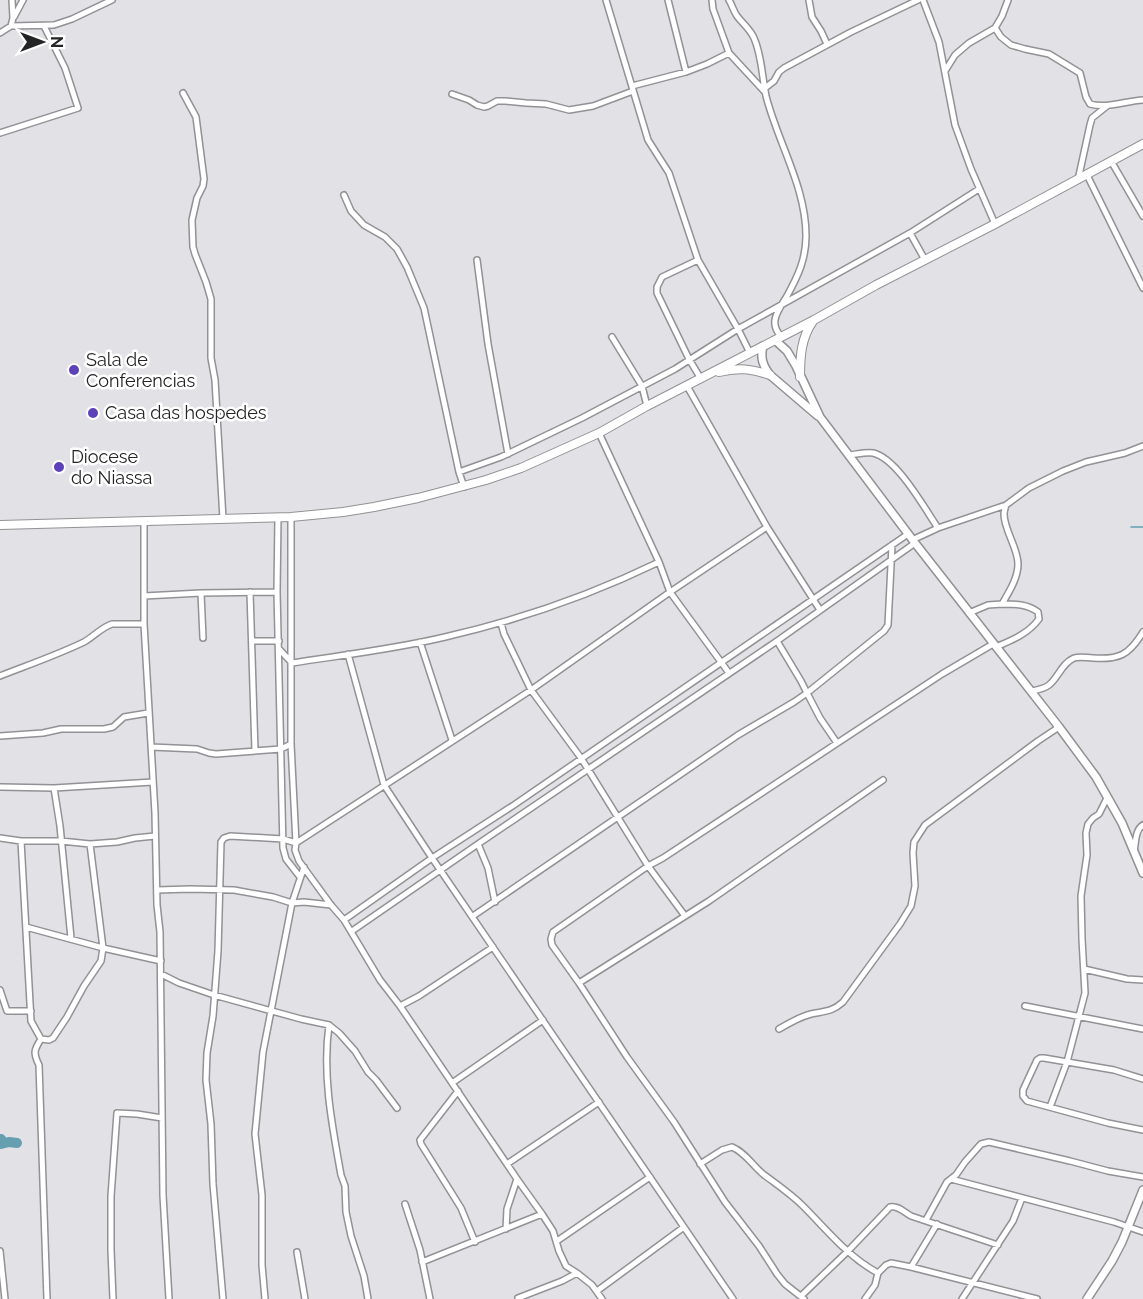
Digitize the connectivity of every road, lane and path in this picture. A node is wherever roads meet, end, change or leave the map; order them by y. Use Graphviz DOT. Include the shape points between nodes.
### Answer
graph roads {
  1 [pos="12,0"];
  2 [pos="23,0"];
  3 [pos="112,0"];
  4 [pos="606,0"];
  5 [pos="668,0"];
  6 [pos="712,0"];
  7 [pos="729,0"];
  8 [pos="809,0"];
  9 [pos="918,0"];
  10 [pos="923,0"];
  11 [pos="1006,1"];
  12 [pos="13,18"];
  13 [pos="11,26"];
  14 [pos="44,26"];
  15 [pos="995,28"];
  16 [pos="0,33"];
  17 [pos="827,44"];
  18 [pos="729,53"];
  19 [pos="686,72"];
  20 [pos="945,72"];
  21 [pos="632,89"];
  22 [pos="765,91"];
  23 [pos="183,93"];
  24 [pos="452,94"];
  25 [pos="1143,100"];
  26 [pos="1109,105"];
  27 [pos="0,133"];
  28 [pos="1143,144"];
  29 [pos="1111,161"];
  30 [pos="1087,175"];
  31 [pos="1078,180"];
  32 [pos="979,189"];
  33 [pos="344,195"];
  34 [pos="1143,216"];
  35 [pos="995,224"];
  36 [pos="910,233"];
  37 [pos="477,260"];
  38 [pos="698,260"];
  39 [pos="925,260"];
  40 [pos="1143,288"];
  41 [pos="781,306"];
  42 [pos="814,320"];
  43 [pos="738,329"];
  44 [pos="612,337"];
  45 [pos="778,338"];
  46 [pos="763,346"];
  47 [pos="750,353"];
  48 [pos="689,359"];
  49 [pos="770,375"];
  50 [pos="704,377"];
  51 [pos="800,377"];
  52 [pos="687,386"];
  53 [pos="642,387"];
  54 [pos="647,406"];
  55 [pos="820,417"];
  56 [pos="599,433"];
  57 [pos="1143,446"];
  58 [pos="508,454"];
  59 [pos="850,456"];
  60 [pos="459,472"];
  61 [pos="464,487"];
  62 [pos="1006,505"];
  63 [pos="279,517"];
  64 [pos="291,517"];
  65 [pos="223,519"];
  66 [pos="144,522"];
  67 [pos="0,525"];
  68 [pos="767,527"];
  69 [pos="938,528"];
  70 [pos="912,539"];
  71 [pos="892,545"];
  72 [pos="892,558"];
  73 [pos="659,561"];
  74 [pos="250,592"];
  75 [pos="277,592"];
  76 [pos="670,592"];
  77 [pos="201,593"];
  78 [pos="144,596"];
  79 [pos="813,599"];
  80 [pos="1002,604"];
  81 [pos="820,610"];
  82 [pos="969,613"];
  83 [pos="501,623"];
  84 [pos="144,624"];
  85 [pos="1143,632"];
  86 [pos="202,638"];
  87 [pos="252,641"];
  88 [pos="279,641"];
  89 [pos="777,641"];
  90 [pos="420,642"];
  91 [pos="995,645"];
  92 [pos="279,649"];
  93 [pos="348,654"];
  94 [pos="722,661"];
  95 [pos="292,663"];
  96 [pos="729,673"];
  97 [pos="0,676"];
  98 [pos="531,690"];
  99 [pos="1031,691"];
  100 [pos="807,693"];
  101 [pos="148,713"];
  102 [pos="1059,727"];
  103 [pos="0,736"];
  104 [pos="452,741"];
  105 [pos="837,743"];
  106 [pos="291,744"];
  107 [pos="151,747"];
  108 [pos="281,749"];
  109 [pos="255,752"];
  110 [pos="581,758"];
  111 [pos="588,769"];
  112 [pos="883,780"];
  113 [pos="153,782"];
  114 [pos="384,785"];
  115 [pos="0,786"];
  116 [pos="54,788"];
  117 [pos="1107,798"];
  118 [pos="514,805"];
  119 [pos="522,814"];
  120 [pos="618,818"];
  121 [pos="1143,825"];
  122 [pos="155,836"];
  123 [pos="0,838"];
  124 [pos="283,839"];
  125 [pos="21,841"];
  126 [pos="61,841"];
  127 [pos="296,843"];
  128 [pos="90,844"];
  129 [pos="478,844"];
  130 [pos="1134,852"];
  131 [pos="432,858"];
  132 [pos="648,866"];
  133 [pos="304,867"];
  134 [pos="441,870"];
  135 [pos="1143,873"];
  136 [pos="300,877"];
  137 [pos="157,890"];
  138 [pos="220,890"];
  139 [pos="495,902"];
  140 [pos="292,903"];
  141 [pos="331,905"];
  142 [pos="685,915"];
  143 [pos="472,916"];
  144 [pos="344,920"];
  145 [pos="26,927"];
  146 [pos="352,932"];
  147 [pos="71,938"];
  148 [pos="493,947"];
  149 [pos="103,948"];
  150 [pos="161,961"];
  151 [pos="1084,969"];
  152 [pos="161,974"];
  153 [pos="1143,980"];
  154 [pos="579,983"];
  155 [pos="0,990"];
  156 [pos="214,995"];
  157 [pos="400,1006"];
  158 [pos="1025,1006"];
  159 [pos="271,1010"];
  160 [pos="30,1011"];
  161 [pos="1080,1017"];
  162 [pos="543,1020"];
  163 [pos="329,1025"];
  164 [pos="779,1029"];
  165 [pos="1143,1029"];
  166 [pos="41,1038"];
  167 [pos="1067,1062"];
  168 [pos="1143,1078"];
  169 [pos="452,1083"];
  170 [pos="458,1091"];
  171 [pos="599,1102"];
  172 [pos="1050,1107"];
  173 [pos="397,1108"];
  174 [pos="162,1118"];
  175 [pos="1143,1130"];
  176 [pos="507,1164"];
  177 [pos="700,1164"];
  178 [pos="650,1177"];
  179 [pos="1143,1177"];
  180 [pos="517,1179"];
  181 [pos="951,1179"];
  182 [pos="1143,1190"];
  183 [pos="1022,1198"];
  184 [pos="405,1204"];
  185 [pos="542,1214"];
  186 [pos="926,1220"];
  187 [pos="937,1224"];
  188 [pos="1129,1226"];
  189 [pos="684,1227"];
  190 [pos="506,1229"];
  191 [pos="1143,1232"];
  192 [pos="557,1240"];
  193 [pos="475,1242"];
  194 [pos="998,1245"];
  195 [pos="0,1251"];
  196 [pos="297,1252"];
  197 [pos="847,1252"];
  198 [pos="422,1262"];
  199 [pos="910,1267"];
  200 [pos="577,1273"];
  201 [pos="878,1273"];
  202 [pos="973,1282"];
  203 [pos="597,1291"];
  204 [pos="518,1298"];
  205 [pos="802,1298"];
  206 [pos="5,1299"];
  207 [pos="47,1299"];
  208 [pos="113,1299"];
  209 [pos="169,1299"];
  210 [pos="223,1299"];
  211 [pos="266,1299"];
  212 [pos="305,1299"];
  213 [pos="368,1299"];
  214 [pos="430,1299"];
  215 [pos="602,1299"];
  216 [pos="733,1299"];
  217 [pos="865,1299"];
  218 [pos="962,1299"];
  219 [pos="1037,1299"];
  220 [pos="1087,1299"];
  1 -- 12 [label="street"];
  2 -- 12 [label="street"];
  3 -- 14 [label="street" via="72,19"];
  4 -- 21 [label="street"];
  5 -- 19 [label="street"];
  6 -- 18 [label="street"];
  7 -- 22 [label="street" via="753,36"];
  8 -- 17 [label="street" via="812,17"];
  9 -- 17 [label="street"];
  10 -- 20 [label="street" via="939,42"];
  11 -- 15 [label="street"];
  12 -- 13 [label="street"];
  13 -- 14 [label="street"];
  13 -- 16 [label="street"];
  14 -- 27 [label="street" via="65,68 78,108"];
  15 -- 20 [label="street" via="955,55"];
  15 -- 26 [label="street" via="1011,45 1049,54 1072,67 1080,73 1089,104"];
  17 -- 22 [label="street" via="784,68"];
  18 -- 19 [label="street"];
  18 -- 22 [label="street"];
  19 -- 21 [label="street"];
  20 -- 32 [label="street" via="955,124"];
  21 -- 24 [label="street" via="593,106 569,110 505,101 484,107"];
  21 -- 38 [label="street" via="648,140 669,173"];
  22 -- 41 [label="street" via="805,212 804,260"];
  23 -- 65 [label="street" via="196,117 204,179 192,220 193,246 211,299 211,358"];
  25 -- 26 [label="street"];
  26 -- 31 [label="street" via="1092,118"];
  28 -- 29 [label="main road"];
  29 -- 30 [label="main road"];
  29 -- 34 [label="street"];
  30 -- 31 [label="main road"];
  30 -- 40 [label="street"];
  31 -- 35 [label="main road"];
  32 -- 35 [label="street"];
  32 -- 36 [label="street"];
  33 -- 60 [label="street" via="351,212 398,249 407,267 424,308"];
  35 -- 39 [label="main road"];
  36 -- 39 [label="street"];
  36 -- 41 [label="street"];
  37 -- 58 [label="street"];
  38 -- 43 [label="street"];
  38 -- 48 [label="street" via="662,277 657,286"];
  39 -- 42 [label="main road"];
  41 -- 43 [label="street"];
  41 -- 45 [label="street" via="774,322"];
  42 -- 45 [label="main road"];
  42 -- 51 [label="main road" via="804,339"];
  43 -- 47 [label="street"];
  43 -- 48 [label="street"];
  44 -- 53 [label="street"];
  45 -- 46 [label="main road"];
  45 -- 51 [label="street"];
  46 -- 47 [label="main road"];
  46 -- 49 [label="street" via="761,354"];
  47 -- 50 [label="main road"];
  48 -- 50 [label="street"];
  48 -- 53 [label="street"];
  49 -- 50 [label="main road" via="735,369"];
  49 -- 55 [label="street"];
  50 -- 52 [label="main road"];
  51 -- 55 [label="street"];
  52 -- 54 [label="main road"];
  52 -- 68 [label="street"];
  53 -- 54 [label="street"];
  53 -- 58 [label="street"];
  54 -- 56 [label="main road"];
  55 -- 59 [label="street"];
  56 -- 61 [label="main road" via="521,468"];
  56 -- 73 [label="street"];
  57 -- 62 [label="street" via="1063,471"];
  58 -- 60 [label="street"];
  59 -- 69 [label="street" via="876,454 888,462 901,473"];
  59 -- 70 [label="street"];
  60 -- 61 [label="street"];
  61 -- 64 [label="main road" via="374,507"];
  62 -- 69 [label="street"];
  62 -- 80 [label="street" via="1004,514 1018,567"];
  63 -- 64 [label="main road"];
  63 -- 65 [label="main road"];
  63 -- 75 [label="street"];
  64 -- 95 [label="street"];
  65 -- 66 [label="main road"];
  66 -- 67 [label="main road"];
  66 -- 78 [label="street"];
  68 -- 76 [label="street"];
  68 -- 79 [label="street"];
  69 -- 70 [label="street"];
  70 -- 71 [label="street"];
  70 -- 72 [label="street"];
  70 -- 82 [label="street"];
  71 -- 72 [label="street"];
  71 -- 79 [label="street"];
  72 -- 81 [label="street"];
  72 -- 100 [label="street" via="888,625"];
  73 -- 76 [label="street"];
  73 -- 83 [label="street" via="609,585"];
  74 -- 75 [label="street"];
  74 -- 77 [label="street"];
  74 -- 87 [label="street"];
  75 -- 88 [label="street"];
  76 -- 94 [label="street"];
  76 -- 98 [label="street"];
  77 -- 78 [label="street"];
  77 -- 86 [label="street"];
  78 -- 84 [label="street"];
  79 -- 81 [label="street"];
  79 -- 94 [label="street"];
  80 -- 82 [label="street"];
  80 -- 91 [label="street" via="1030,607 1038,612 1039,619 1030,629"];
  81 -- 89 [label="street"];
  82 -- 91 [label="street"];
  83 -- 90 [label="street"];
  83 -- 98 [label="street"];
  84 -- 97 [label="street" via="112,624 84,641"];
  84 -- 101 [label="street"];
  85 -- 99 [label="street" via="1126,653 1110,659 1075,658 1050,684"];
  87 -- 88 [label="street"];
  87 -- 109 [label="street"];
  88 -- 92 [label="street"];
  89 -- 96 [label="street"];
  89 -- 100 [label="street"];
  90 -- 93 [label="street"];
  90 -- 104 [label="street"];
  91 -- 99 [label="street"];
  91 -- 105 [label="street" via="942,674"];
  92 -- 95 [label="street"];
  92 -- 108 [label="street"];
  93 -- 95 [label="street"];
  93 -- 114 [label="street"];
  94 -- 96 [label="street"];
  94 -- 110 [label="street"];
  95 -- 106 [label="street"];
  96 -- 111 [label="street"];
  98 -- 104 [label="street"];
  98 -- 110 [label="street"];
  99 -- 102 [label="street"];
  100 -- 105 [label="street"];
  100 -- 120 [label="street" via="738,735"];
  101 -- 103 [label="street" via="124,717 105,729"];
  101 -- 107 [label="street"];
  102 -- 117 [label="street"];
  102 -- 164 [label="street" via="925,825 913,853 914,897 900,924 843,1002 831,1011 810,1014"];
  104 -- 114 [label="street"];
  105 -- 132 [label="street"];
  106 -- 108 [label="street"];
  106 -- 127 [label="street"];
  107 -- 109 [label="street" via="216,754"];
  107 -- 113 [label="street"];
  108 -- 109 [label="street"];
  108 -- 124 [label="street"];
  110 -- 111 [label="street"];
  110 -- 118 [label="street"];
  111 -- 119 [label="street"];
  111 -- 120 [label="street"];
  112 -- 142 [label="street"];
  113 -- 116 [label="street"];
  113 -- 122 [label="street"];
  114 -- 127 [label="street"];
  114 -- 131 [label="street"];
  115 -- 116 [label="street"];
  116 -- 126 [label="street"];
  117 -- 130 [label="street"];
  117 -- 151 [label="street" via="1086,833 1081,896"];
  118 -- 119 [label="street"];
  118 -- 131 [label="street"];
  119 -- 129 [label="street"];
  120 -- 132 [label="street"];
  120 -- 139 [label="street"];
  121 -- 130 [label="street" via="1137,833"];
  122 -- 128 [label="street"];
  122 -- 137 [label="street"];
  123 -- 125 [label="street"];
  124 -- 127 [label="street"];
  124 -- 136 [label="street" via="286,859"];
  124 -- 138 [label="street" via="224,838"];
  125 -- 126 [label="street"];
  125 -- 145 [label="street"];
  126 -- 128 [label="street"];
  126 -- 147 [label="street"];
  127 -- 133 [label="street" via="295,850"];
  128 -- 149 [label="street"];
  129 -- 134 [label="street"];
  129 -- 139 [label="street"];
  130 -- 135 [label="street"];
  131 -- 134 [label="street"];
  131 -- 144 [label="street"];
  132 -- 142 [label="street"];
  132 -- 154 [label="street" via="553,932 552,945"];
  133 -- 136 [label="street"];
  133 -- 141 [label="street"];
  134 -- 143 [label="street"];
  134 -- 146 [label="street"];
  136 -- 140 [label="street"];
  137 -- 138 [label="street"];
  137 -- 150 [label="street"];
  138 -- 140 [label="street"];
  138 -- 156 [label="street"];
  139 -- 143 [label="street"];
  140 -- 141 [label="street"];
  140 -- 159 [label="street"];
  141 -- 144 [label="street"];
  142 -- 154 [label="street"];
  143 -- 148 [label="street"];
  144 -- 146 [label="street"];
  145 -- 147 [label="street"];
  145 -- 160 [label="street"];
  146 -- 157 [label="street"];
  147 -- 149 [label="street"];
  148 -- 157 [label="street"];
  148 -- 162 [label="street"];
  149 -- 150 [label="street"];
  149 -- 166 [label="street" via="101,961 53,1038"];
  150 -- 152 [label="street"];
  151 -- 153 [label="street"];
  151 -- 161 [label="street"];
  152 -- 156 [label="street"];
  152 -- 174 [label="street"];
  154 -- 177 [label="street"];
  155 -- 160 [label="street" via="7,1011"];
  156 -- 159 [label="street"];
  156 -- 210 [label="street" via="206,1080"];
  157 -- 169 [label="street"];
  158 -- 161 [label="street"];
  159 -- 163 [label="street"];
  159 -- 211 [label="street" via="255,1134"];
  160 -- 166 [label="street"];
  161 -- 165 [label="street"];
  161 -- 167 [label="street"];
  162 -- 169 [label="street"];
  162 -- 171 [label="street"];
  163 -- 173 [label="street" via="355,1051"];
  163 -- 213 [label="street" via="329,1104 345,1186 346,1212"];
  166 -- 207 [label="street" via="34,1055 39,1065"];
  167 -- 168 [label="street"];
  167 -- 172 [label="street"];
  167 -- 172 [label="street" via="1040,1058 1023,1090 1027,1101"];
  169 -- 170 [label="street"];
  170 -- 176 [label="street"];
  170 -- 193 [label="street" via="420,1140 461,1208"];
  171 -- 176 [label="street"];
  171 -- 178 [label="street"];
  172 -- 175 [label="street"];
  174 -- 208 [label="street" via="117,1113 111,1197"];
  174 -- 209 [label="street"];
  176 -- 180 [label="street"];
  177 -- 197 [label="street" via="722,1150 732,1147 741,1151"];
  177 -- 205 [label="street" via="777,1274"];
  178 -- 189 [label="street"];
  178 -- 192 [label="street"];
  179 -- 181 [label="street" via="988,1142 981,1144"];
  180 -- 185 [label="street"];
  180 -- 190 [label="street" via="507,1209"];
  181 -- 183 [label="street"];
  181 -- 186 [label="street"];
  182 -- 188 [label="street"];
  183 -- 188 [label="street"];
  183 -- 194 [label="street"];
  184 -- 198 [label="street"];
  185 -- 190 [label="street"];
  185 -- 192 [label="street"];
  186 -- 187 [label="street"];
  186 -- 197 [label="street" via="890,1207"];
  187 -- 194 [label="street"];
  187 -- 199 [label="street"];
  188 -- 191 [label="street"];
  188 -- 220 [label="street"];
  189 -- 203 [label="street"];
  189 -- 216 [label="street"];
  190 -- 193 [label="street"];
  192 -- 200 [label="street" via="566,1266"];
  193 -- 198 [label="street"];
  194 -- 202 [label="street"];
  195 -- 206 [label="street"];
  196 -- 212 [label="street"];
  197 -- 201 [label="street"];
  197 -- 205 [label="street"];
  198 -- 214 [label="street"];
  199 -- 201 [label="street" via="891,1263"];
  199 -- 202 [label="street"];
  200 -- 203 [label="street"];
  200 -- 204 [label="street"];
  201 -- 217 [label="street"];
  202 -- 218 [label="street"];
  202 -- 219 [label="street"];
  203 -- 215 [label="street"];
}
